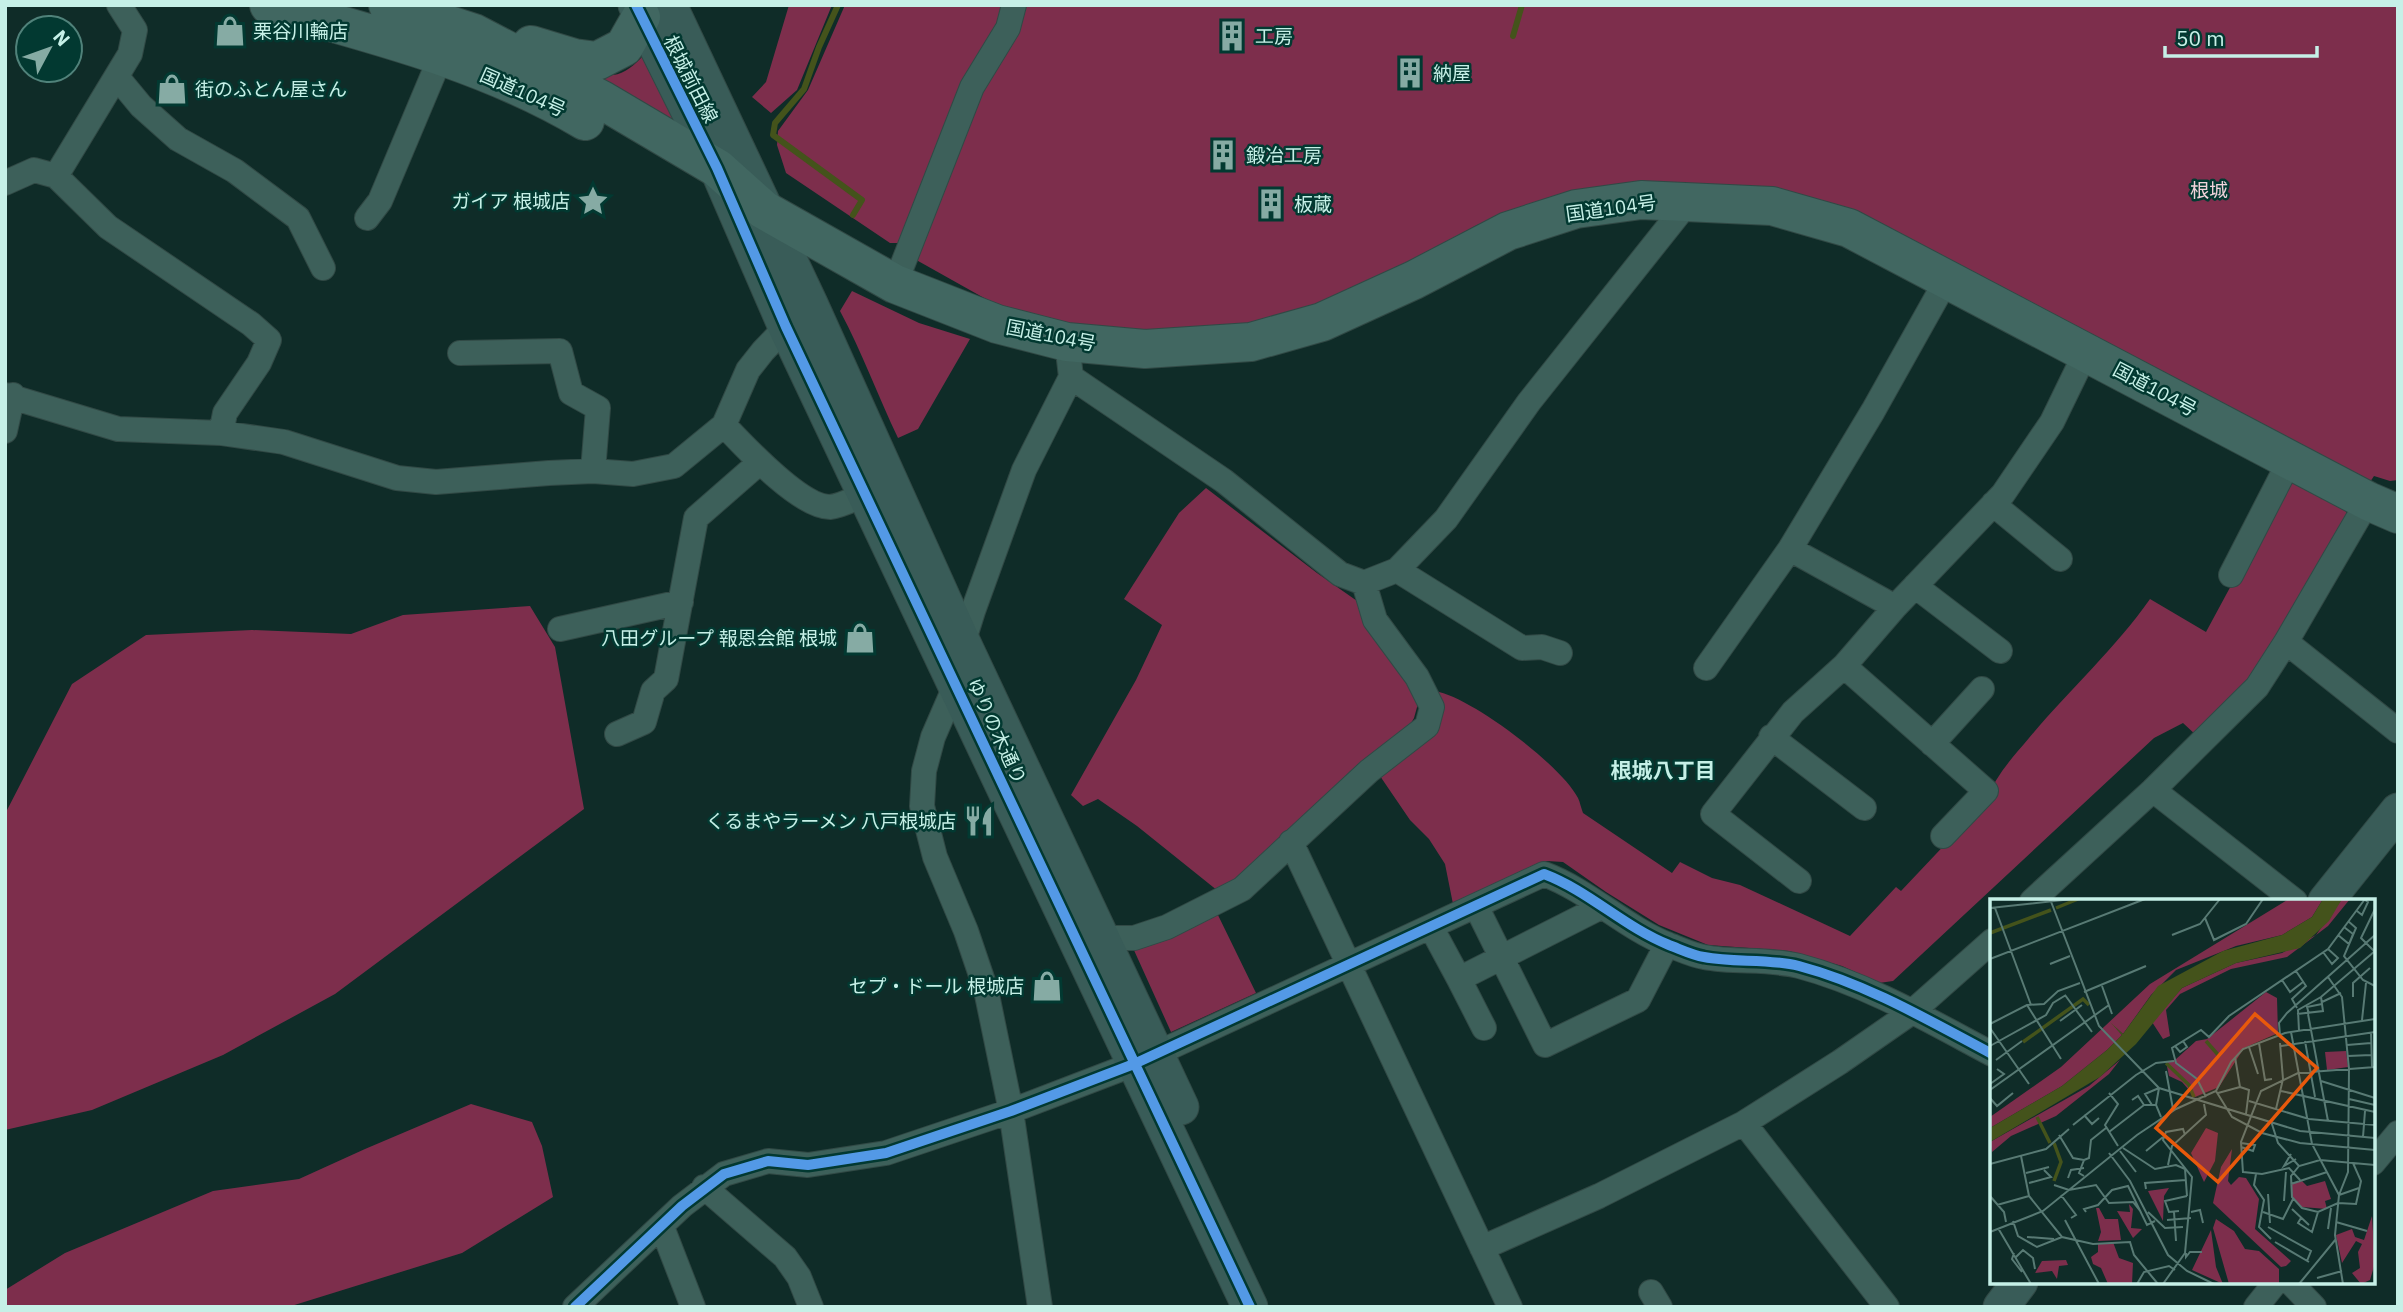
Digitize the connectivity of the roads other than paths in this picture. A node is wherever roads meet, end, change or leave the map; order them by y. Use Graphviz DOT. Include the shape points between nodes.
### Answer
graph roads {
  1 [pos="119,5"];
  2 [pos="269,5"];
  3 [pos="1014,5"];
  4 [pos="399,7"];
  5 [pos="648,9"];
  6 [pos="474,33"];
  7 [pos="441,56"];
  8 [pos="117,77"];
  9 [pos="56,176"];
  10 [pos="5,183"];
  11 [pos="737,193"];
  12 [pos="1689,201"];
  13 [pos="367,218"];
  14 [pos="323,268"];
  15 [pos="1947,279"];
  16 [pos="895,284"];
  17 [pos="786,327"];
  18 [pos="2086,352"];
  19 [pos="460,353"];
  20 [pos="1069,360"];
  21 [pos="9,395"];
  22 [pos="724,425"];
  23 [pos="5,431"];
  24 [pos="221,432"];
  25 [pos="2290,460"];
  26 [pos="760,462"];
  27 [pos="593,471"];
  28 [pos="866,494"];
  29 [pos="1993,505"];
  30 [pos="2383,508"];
  31 [pos="1790,549"];
  32 [pos="2060,559"];
  33 [pos="1397,570"];
  34 [pos="2231,575"];
  35 [pos="1364,583"];
  36 [pos="1915,586"];
  37 [pos="681,602"];
  38 [pos="1895,607"];
  39 [pos="560,629"];
  40 [pos="2286,642"];
  41 [pos="963,643"];
  42 [pos="2000,651"];
  43 [pos="1560,653"];
  44 [pos="1844,666"];
  45 [pos="1706,668"];
  46 [pos="956,684"];
  47 [pos="1982,690"];
  48 [pos="2398,731"];
  49 [pos="617,734"];
  50 [pos="1771,737"];
  51 [pos="1933,744"];
  52 [pos="2153,790"];
  53 [pos="1864,808"];
  54 [pos="2398,811"];
  55 [pos="1943,836"];
  56 [pos="1291,842"];
  57 [pos="1799,881"];
  58 [pos="2036,899"];
  59 [pos="2292,899"];
  60 [pos="2328,899"];
  61 [pos="1476,906"];
  62 [pos="1601,907"];
  63 [pos="1431,927"];
  64 [pos="1104,938"];
  65 [pos="1990,943"];
  66 [pos="1667,944"];
  67 [pos="1501,959"];
  68 [pos="1350,966"];
  69 [pos="1459,979"];
  70 [pos="1912,1012"];
  71 [pos="1483,1028"];
  72 [pos="1990,1053"];
  73 [pos="1145,1058"];
  74 [pos="1011,1111"];
  75 [pos="1745,1123"];
  76 [pos="2398,1133"];
  77 [pos="2375,1161"];
  78 [pos="704,1186"];
  79 [pos="662,1227"];
  80 [pos="1482,1248"];
  81 [pos="2018,1284"];
  82 [pos="2274,1284"];
  83 [pos="2292,1284"];
  84 [pos="575,1307"];
  85 [pos="693,1307"];
  86 [pos="811,1307"];
  87 [pos="1040,1307"];
  88 [pos="1250,1307"];
  89 [pos="1274,1307"];
  90 [pos="1510,1307"];
  91 [pos="1887,1307"];
  92 [pos="2001,1307"];
  93 [pos="2256,1307"];
  94 [pos="2314,1307"];
  1 -- 8 [label="street" via="135,30 130,54"];
  2 -- 7 [label="highway, 国道104号"];
  3 -- 16 [label="street" via="1009,28 972,87"];
  4 -- 6 [label="highway, 国道104号"];
  5 -- 6 [label="highway" via="624,47 597,61"];
  5 -- 11 [label="street, 根城前田線"];
  5 -- 11 [label="street, 根城前田線"];
  6 -- 11 [label="highway, 国道104号" via="602,100"];
  7 -- 11 [label="highway, 国道104号" via="577,116 691,184"];
  7 -- 13 [label="street" via="380,201"];
  8 -- 9 [label="street"];
  8 -- 14 [label="street" via="178,139 235,171 298,218"];
  9 -- 10 [label="street" via="34,170"];
  9 -- 24 [label="street" via="108,227 268,340 259,363 225,413"];
  11 -- 16 [label="highway, 国道104号"];
  11 -- 17 [label="street, ゆりの木通り"];
  11 -- 41 [label="street, ゆりの木通り" via="810,304"];
  12 -- 15 [label="highway, 国道104号" via="1772,206 1849,228"];
  12 -- 20 [label="highway, 国道104号" via="1641,200 1577,209 1508,231 1322,322 1251,342"];
  12 -- 33 [label="street" via="1529,402 1446,519"];
  15 -- 18 [label="highway, 国道104号"];
  15 -- 31 [label="street"];
  16 -- 20 [label="highway, 国道104号" via="997,324"];
  17 -- 22 [label="street" via="748,370"];
  17 -- 28 [label="street, ゆりの木通り"];
  18 -- 25 [label="highway, 国道104号"];
  18 -- 29 [label="street" via="2052,422"];
  19 -- 27 [label="street" via="559,351 571,393 598,408"];
  20 -- 35 [label="street" via="1340,574"];
  20 -- 41 [label="street" via="1024,470"];
  21 -- 23 [label="street"];
  21 -- 24 [label="street" via="118,429"];
  22 -- 26 [label="street"];
  22 -- 27 [label="street" via="674,466 633,474"];
  24 -- 27 [label="street" via="284,442 397,478 436,482"];
  25 -- 30 [label="highway, 国道104号"];
  25 -- 34 [label="street"];
  26 -- 28 [label="street" via="805,499 830,507"];
  26 -- 37 [label="street" via="696,518"];
  28 -- 46 [label="street, ゆりの木通り"];
  29 -- 32 [label="street"];
  29 -- 36 [label="street"];
  30 -- 40 [label="street"];
  31 -- 38 [label="street"];
  31 -- 45 [label="street"];
  33 -- 35 [label="street"];
  33 -- 43 [label="street" via="1522,648 1542,647"];
  35 -- 56 [label="street" via="1375,620 1417,677 1432,707 1427,726"];
  36 -- 38 [label="street"];
  36 -- 42 [label="street"];
  37 -- 39 [label="street"];
  37 -- 49 [label="street" via="666,679 653,691 644,722"];
  38 -- 44 [label="street"];
  40 -- 48 [label="street"];
  40 -- 52 [label="street" via="2257,687"];
  41 -- 46 [label="street"];
  41 -- 64 [label="street, ゆりの木通り"];
  44 -- 50 [label="street"];
  44 -- 51 [label="street"];
  46 -- 73 [label="street, ゆりの木通り"];
  46 -- 74 [label="street" via="930,748 922,806 935,857 986,990"];
  47 -- 51 [label="street"];
  50 -- 53 [label="street"];
  50 -- 57 [label="street" via="1713,814"];
  51 -- 55 [label="street" via="1986,791"];
  52 -- 58 [label="street"];
  52 -- 59 [label="street"];
  54 -- 60 [label="street"];
  56 -- 64 [label="street" via="1242,890 1204,910 1167,928 1134,937"];
  56 -- 68 [label="street"];
  61 -- 62 [label="street" via="1544,874 1566,882"];
  61 -- 63 [label="street"];
  61 -- 67 [label="street"];
  62 -- 66 [label="street"];
  62 -- 67 [label="street"];
  63 -- 68 [label="street"];
  63 -- 69 [label="street"];
  64 -- 73 [label="street, ゆりの木通り"];
  65 -- 70 [label="street"];
  66 -- 67 [label="street" via="1638,1000 1545,1045"];
  66 -- 70 [label="street" via="1704,957 1795,965 1831,975"];
  67 -- 69 [label="street"];
  68 -- 73 [label="street"];
  68 -- 80 [label="street"];
  69 -- 71 [label="street"];
  70 -- 72 [label="street"];
  70 -- 75 [label="street"];
  73 -- 74 [label="street"];
  73 -- 88 [label="street, ゆりの木通り"];
  73 -- 89 [label="street, ゆりの木通り"];
  74 -- 78 [label="street" via="886,1153 808,1165 768,1161 738,1168"];
  74 -- 87 [label="street"];
  75 -- 80 [label="street"];
  75 -- 91 [label="street"];
  76 -- 77 [label="street"];
  78 -- 79 [label="street"];
  78 -- 86 [label="street" via="785,1257"];
  79 -- 84 [label="street"];
  79 -- 85 [label="street"];
  80 -- 90 [label="street"];
  81 -- 92 [label="street"];
  82 -- 93 [label="street"];
  83 -- 94 [label="street"];
}
